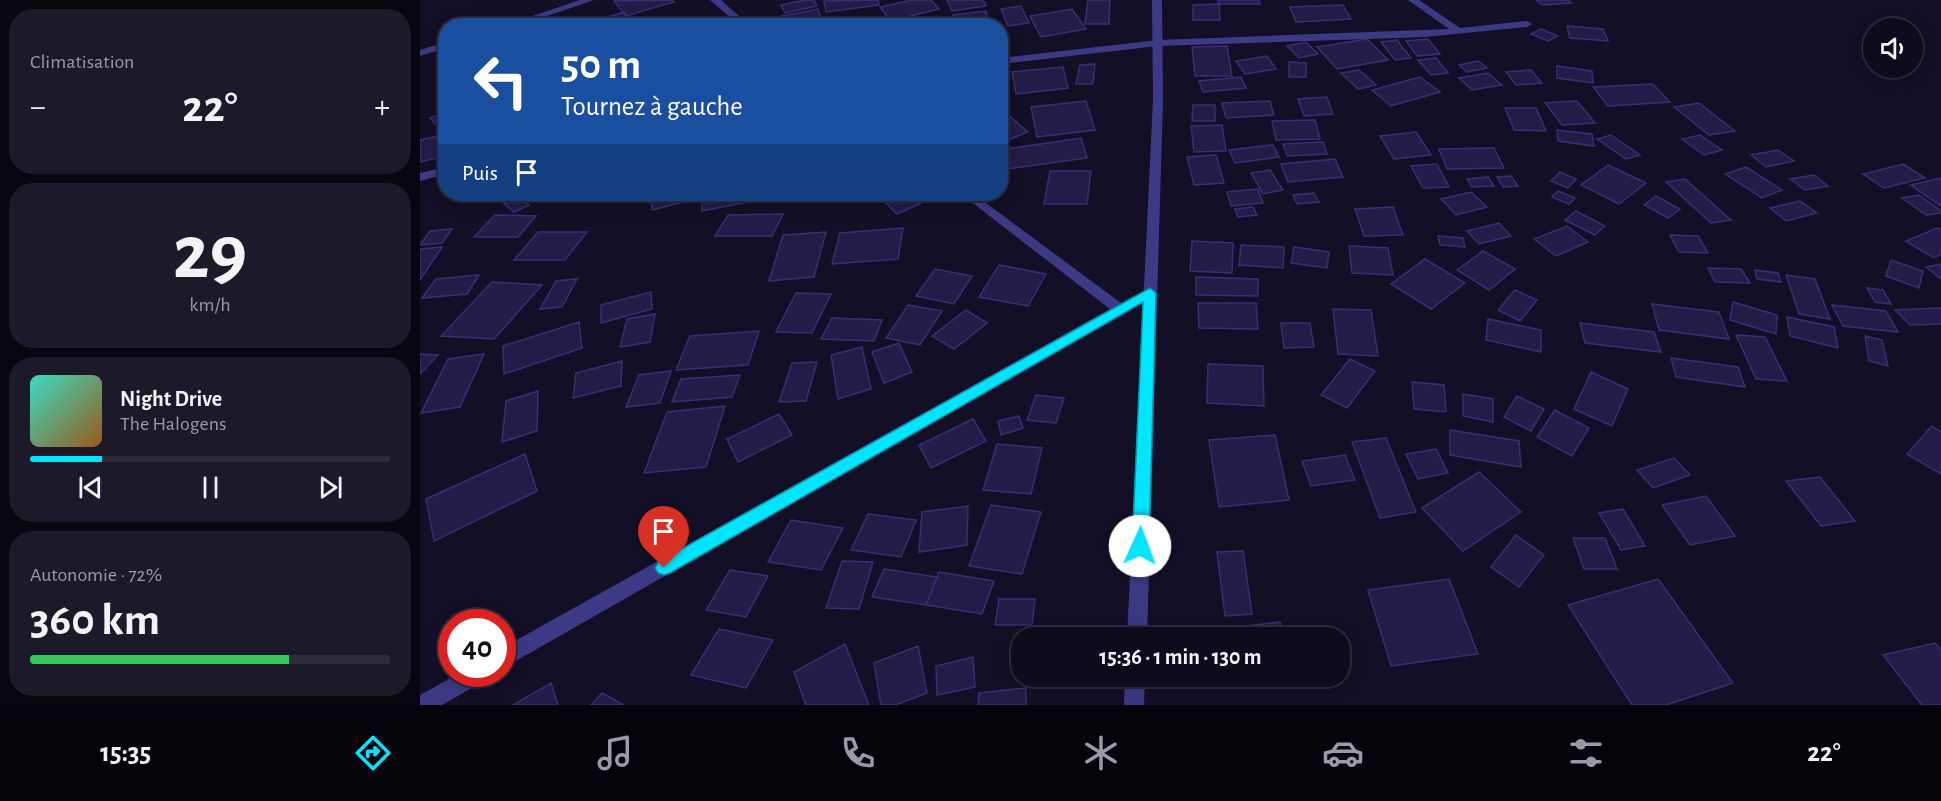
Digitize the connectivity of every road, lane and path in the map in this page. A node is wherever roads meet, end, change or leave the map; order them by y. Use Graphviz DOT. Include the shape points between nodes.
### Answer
graph roads {
  1 [pos="589,0"];
  2 [pos="715,0"];
  3 [pos="1157,0"];
  4 [pos="1413,0"];
  5 [pos="532,18"];
  6 [pos="736,18"];
  7 [pos="1527,24"];
  8 [pos="1460,32"];
  9 [pos="1158,43"];
  10 [pos="438,47"];
  11 [pos="420,52"];
  12 [pos="1008,60"];
  13 [pos="438,172"];
  14 [pos="420,177"];
  15 [pos="976,201"];
  16 [pos="1150,293"];
  17 [pos="1120,309"];
  18 [pos="1137,627"];
  19 [pos="516,651"];
  20 [pos="454,687"];
  21 [pos="1135,687"];
  22 [pos="422,705"];
  23 [pos="1134,705"];
  1 -- 5 [label="street"];
  2 -- 6 [label="street"];
  3 -- 9 [label="street"];
  4 -- 8 [label="street"];
  7 -- 8 [label="street"];
  8 -- 9 [label="street"];
  9 -- 12 [label="street"];
  9 -- 16 [label="street"];
  10 -- 11 [label="street"];
  13 -- 14 [label="street"];
  15 -- 17 [label="street"];
  16 -- 17 [label="street"];
  16 -- 18 [label="street"];
  17 -- 19 [label="street"];
  20 -- 22 [label="street"];
  21 -- 23 [label="street"];
}
